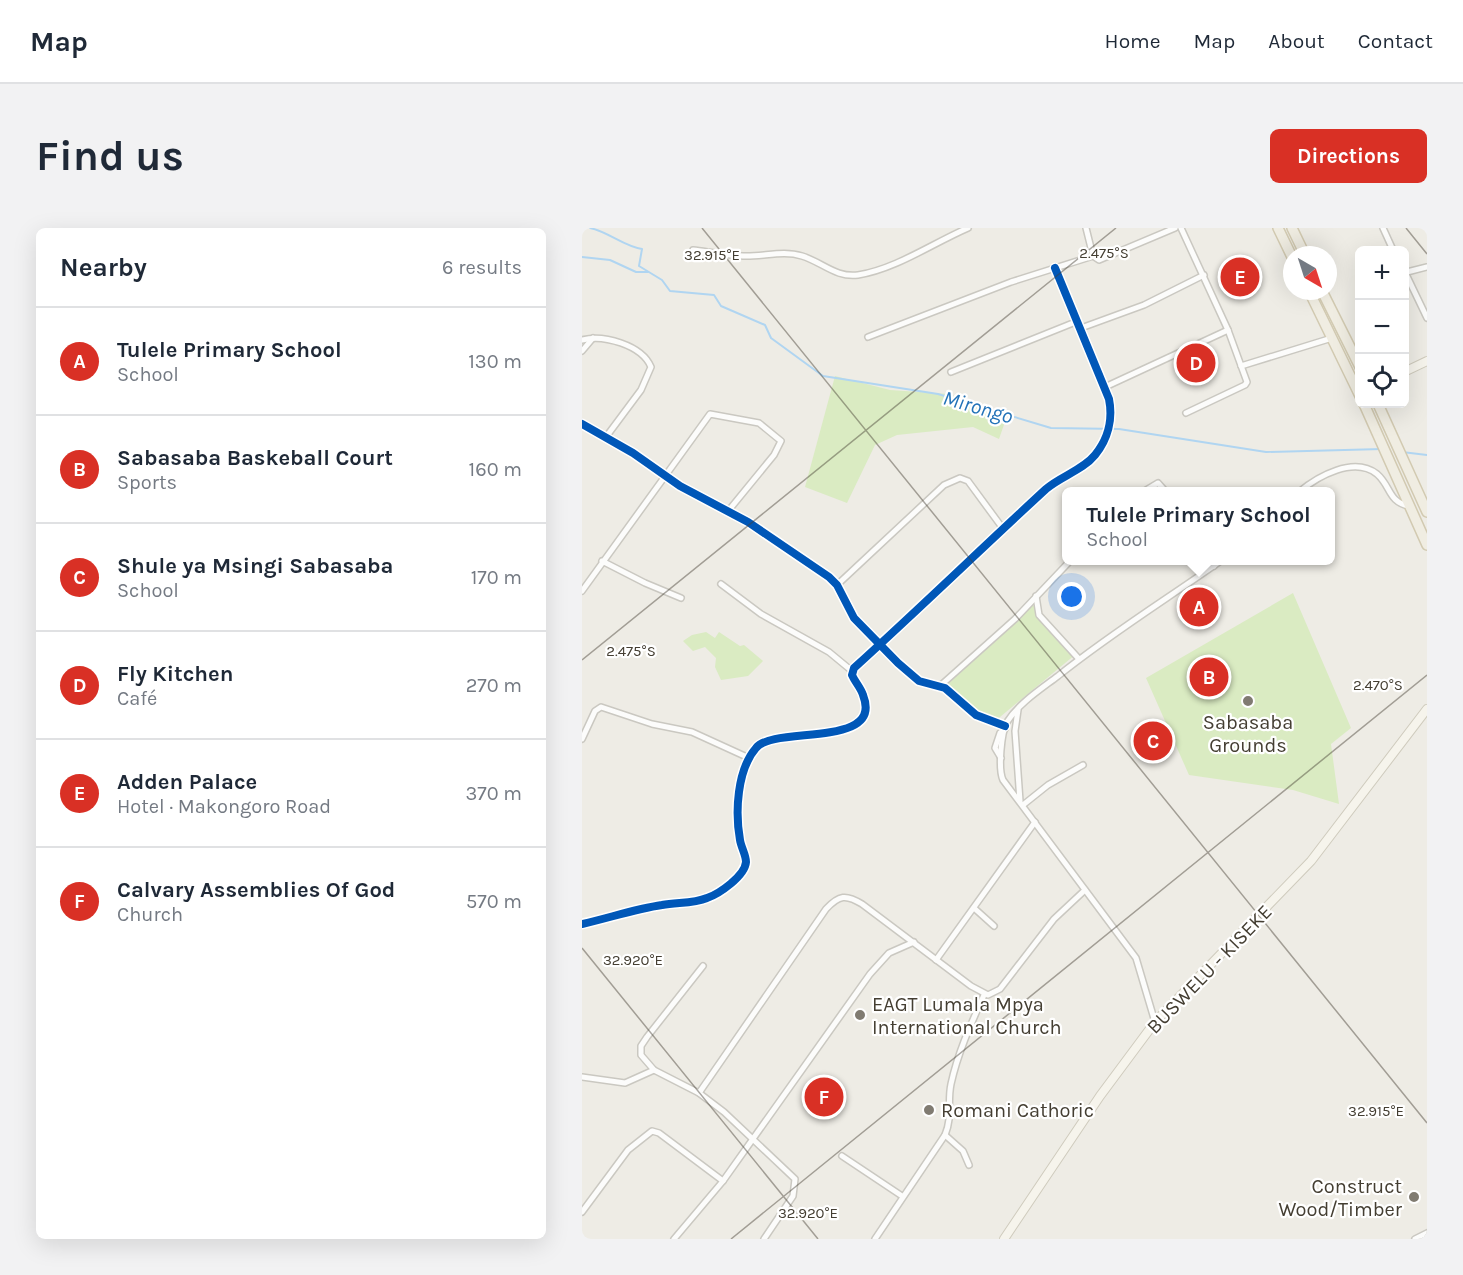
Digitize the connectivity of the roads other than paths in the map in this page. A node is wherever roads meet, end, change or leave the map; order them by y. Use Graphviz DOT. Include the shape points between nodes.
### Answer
graph roads {
  1 [pos="968,228"];
  2 [pos="1086,228"];
  3 [pos="1175,228"];
  4 [pos="1181,228"];
  5 [pos="1278,228"];
  6 [pos="1292,228"];
  7 [pos="1383,228"];
  8 [pos="1166,230"];
  9 [pos="1287,246"];
  10 [pos="1301,246"];
  11 [pos="1391,246"];
  12 [pos="693,250"];
  13 [pos="1093,256"];
  14 [pos="1427,267"];
  15 [pos="1055,268"];
  16 [pos="1409,270"];
  17 [pos="1204,275"];
  18 [pos="1409,278"];
  19 [pos="1313,300"];
  20 [pos="1326,300"];
  21 [pos="1427,318"];
  22 [pos="1078,321"];
  23 [pos="1081,328"];
  24 [pos="1228,330"];
  25 [pos="594,337"];
  26 [pos="868,337"];
  27 [pos="1332,338"];
  28 [pos="582,340"];
  29 [pos="582,351"];
  30 [pos="1355,359"];
  31 [pos="1427,361"];
  32 [pos="1241,366"];
  33 [pos="1409,370"];
  34 [pos="951,372"];
  35 [pos="1355,386"];
  36 [pos="1104,387"];
  37 [pos="1366,408"];
  38 [pos="1379,408"];
  39 [pos="1186,413"];
  40 [pos="582,424"];
  41 [pos="606,437"];
  42 [pos="665,475"];
  43 [pos="1304,487"];
  44 [pos="1411,506"];
  45 [pos="729,510"];
  46 [pos="1427,512"];
  47 [pos="1004,530"];
  48 [pos="1427,545"];
  49 [pos="602,561"];
  50 [pos="1067,565"];
  51 [pos="1214,566"];
  52 [pos="721,584"];
  53 [pos="837,585"];
  54 [pos="582,591"];
  55 [pos="1036,595"];
  56 [pos="681,597"];
  57 [pos="880,646"];
  58 [pos="1079,659"];
  59 [pos="852,670"];
  60 [pos="940,686"];
  61 [pos="1019,708"];
  62 [pos="1427,709"];
  63 [pos="1005,728"];
  64 [pos="582,739"];
  65 [pos="749,758"];
  66 [pos="1083,765"];
  67 [pos="1021,803"];
  68 [pos="1035,822"];
  69 [pos="1085,890"];
  70 [pos="974,908"];
  71 [pos="582,924"];
  72 [pos="994,926"];
  73 [pos="914,942"];
  74 [pos="936,960"];
  75 [pos="703,966"];
  76 [pos="984,994"];
  77 [pos="1155,1022"];
  78 [pos="654,1070"];
  79 [pos="582,1077"];
  80 [pos="699,1093"];
  81 [pos="945,1135"];
  82 [pos="751,1139"];
  83 [pos="842,1156"];
  84 [pos="969,1165"];
  85 [pos="723,1181"];
  86 [pos="902,1196"];
  87 [pos="582,1212"];
  88 [pos="1427,1233"];
  89 [pos="674,1239"];
  90 [pos="764,1239"];
  91 [pos="875,1239"];
  92 [pos="1004,1239"];
  93 [pos="1415,1239"];
  1 -- 12 [label="street" via="859,275 828,270 792,254 745,256"];
  2 -- 13 [label="street"];
  3 -- 8 [label="street"];
  4 -- 17 [label="street"];
  5 -- 9 [label="main road"];
  6 -- 10 [label="main road"];
  7 -- 11 [label="street"];
  8 -- 13 [label="street" via="1104,259"];
  13 -- 15 [label="street"];
  14 -- 16 [label="street"];
  15 -- 22 [label="street"];
  15 -- 26 [label="street"];
  17 -- 23 [label="street" via="1144,305"];
  17 -- 24 [label="street"];
  18 -- 21 [label="street"];
  19 -- 27 [label="main road"];
  20 -- 30 [label="main road"];
  22 -- 23 [label="street"];
  22 -- 34 [label="street"];
  23 -- 36 [label="street"];
  24 -- 32 [label="street"];
  24 -- 36 [label="street"];
  25 -- 28 [label="street"];
  25 -- 29 [label="street"];
  25 -- 41 [label="street" via="632,349 644,356 651,367 641,390"];
  27 -- 32 [label="street"];
  27 -- 35 [label="main road"];
  31 -- 33 [label="main road"];
  32 -- 39 [label="street" via="1246,385"];
  36 -- 47 [label="street" via="1111,410 1109,425 1094,457 1056,481"];
  37 -- 44 [label="main road"];
  38 -- 46 [label="main road"];
  40 -- 41 [label="street"];
  41 -- 42 [label="street"];
  42 -- 45 [label="street"];
  42 -- 45 [label="street" via="710,414 759,423 776,435 780,445"];
  42 -- 49 [label="street"];
  43 -- 44 [label="street" via="1335,471 1363,467 1377,475 1396,502"];
  44 -- 48 [label="main road"];
  45 -- 53 [label="street"];
  47 -- 53 [label="street" via="973,486 960,478 939,489"];
  47 -- 57 [label="street"];
  49 -- 54 [label="street"];
  49 -- 56 [label="street"];
  50 -- 55 [label="street"];
  51 -- 58 [label="street"];
  52 -- 59 [label="street" via="773,622 813,642"];
  53 -- 57 [label="street" via="854,618"];
  55 -- 58 [label="street" via="1039,615"];
  55 -- 60 [label="street"];
  57 -- 59 [label="street"];
  57 -- 60 [label="street" via="919,681"];
  58 -- 61 [label="street"];
  59 -- 65 [label="street" via="865,706 855,724 831,733 769,739 758,745"];
  60 -- 63 [label="street" via="976,715"];
  61 -- 63 [label="street"];
  61 -- 67 [label="street" via="1015,731"];
  62 -- 77 [label="main road, BUSWELU - KISEKE" via="1311,861"];
  63 -- 67 [label="street" via="1003,780"];
  64 -- 65 [label="street" via="595,711 601,707 699,734"];
  65 -- 71 [label="street" via="738,815 746,865 736,878 705,899 643,908"];
  66 -- 67 [label="street"];
  67 -- 68 [label="street"];
  68 -- 69 [label="street"];
  68 -- 70 [label="street"];
  69 -- 76 [label="street" via="1053,919 998,992"];
  69 -- 77 [label="street" via="1136,958"];
  70 -- 72 [label="street"];
  70 -- 74 [label="street"];
  73 -- 74 [label="street"];
  73 -- 80 [label="street" via="849,896 839,897 826,909"];
  73 -- 82 [label="street" via="881,960"];
  74 -- 76 [label="street"];
  75 -- 78 [label="street" via="640,1046 645,1061"];
  76 -- 81 [label="street" via="960,1047 951,1087 951,1119"];
  77 -- 92 [label="main road, BUSWELU - KISEKE"];
  78 -- 79 [label="street" via="625,1083"];
  78 -- 80 [label="street"];
  80 -- 82 [label="street"];
  81 -- 84 [label="street" via="963,1150"];
  81 -- 86 [label="street"];
  82 -- 85 [label="street"];
  82 -- 90 [label="street" via="792,1175 796,1184 792,1200"];
  83 -- 86 [label="street"];
  85 -- 87 [label="street" via="659,1132 652,1131 628,1150"];
  85 -- 89 [label="street"];
  86 -- 91 [label="street"];
  88 -- 93 [label="street"];
}
